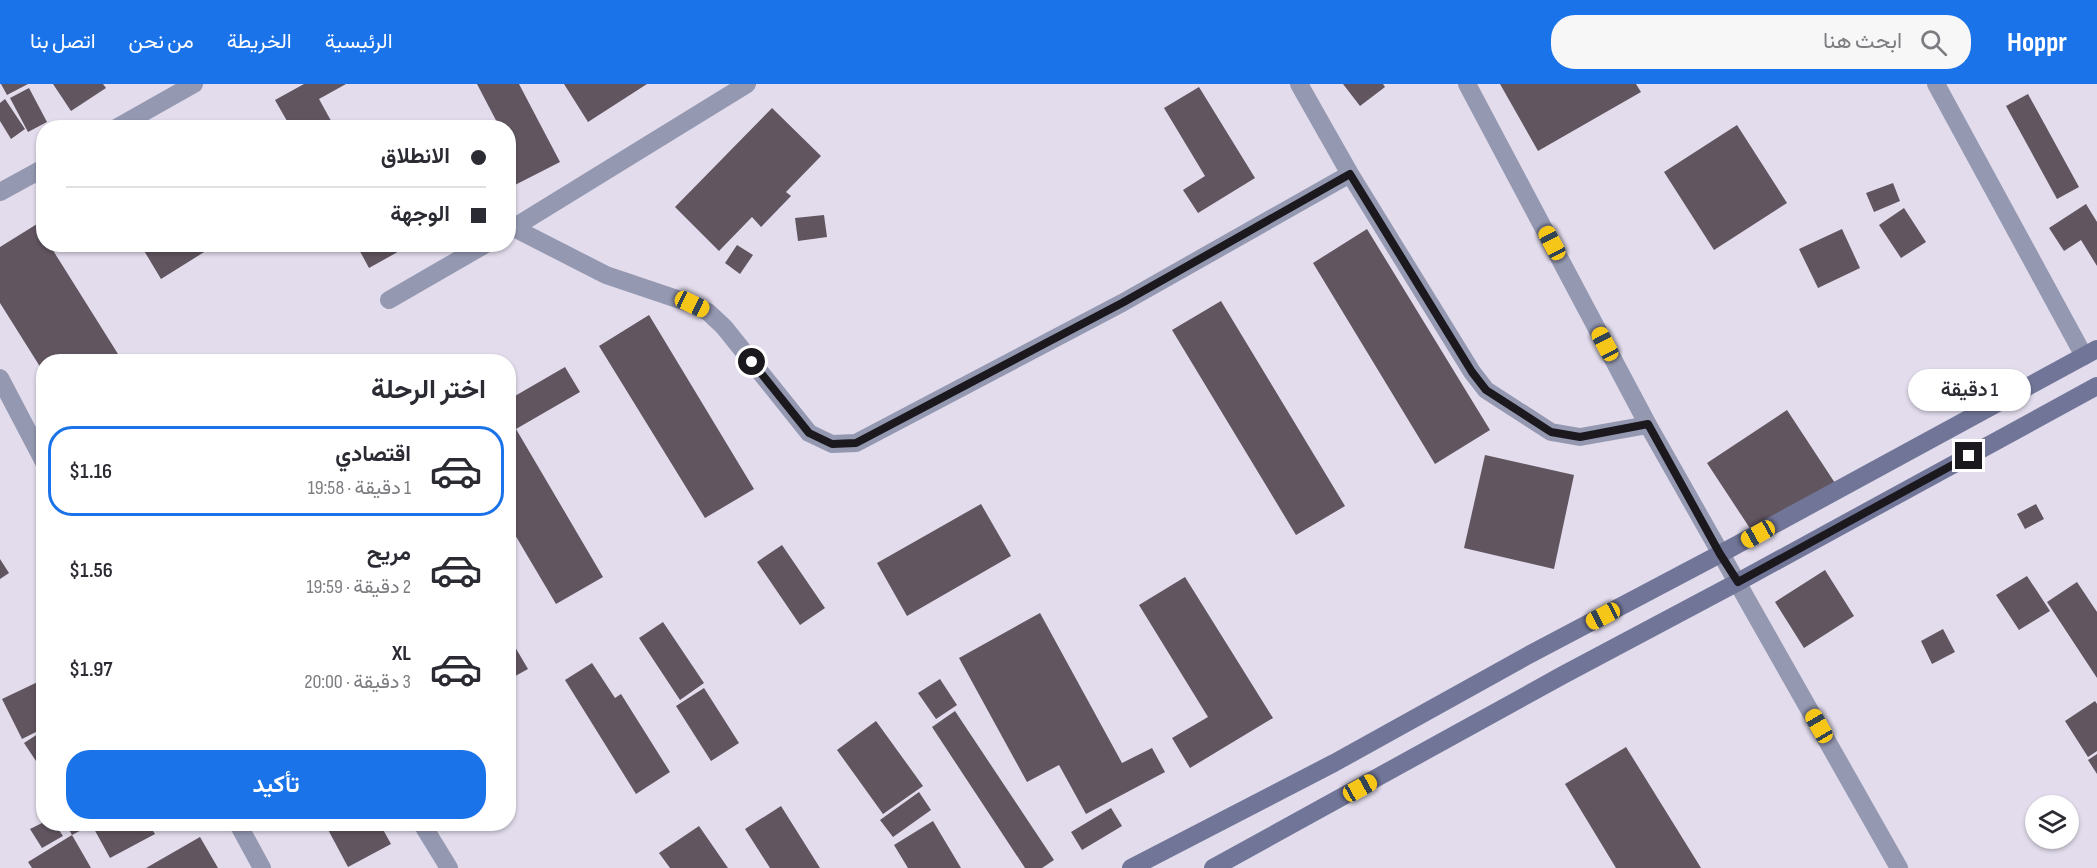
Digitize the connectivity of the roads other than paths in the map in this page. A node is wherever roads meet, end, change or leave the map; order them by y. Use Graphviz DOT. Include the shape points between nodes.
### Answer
graph roads {
  1 [pos="194,84"];
  2 [pos="747,84"];
  3 [pos="1299,84"];
  4 [pos="1467,84"];
  5 [pos="1936,84"];
  6 [pos="130,120"];
  7 [pos="36,172"];
  8 [pos="1350,174"];
  9 [pos="0,192"];
  10 [pos="516,227"];
  11 [pos="516,232"];
  12 [pos="472,252"];
  13 [pos="389,300"];
  14 [pos="2090,353"];
  15 [pos="0,378"];
  16 [pos="2097,386"];
  17 [pos="1648,424"];
  18 [pos="36,447"];
  19 [pos="1720,554"];
  20 [pos="1738,582"];
  21 [pos="241,831"];
  22 [pos="426,831"];
  23 [pos="262,868"];
  24 [pos="449,868"];
  25 [pos="1131,868"];
  26 [pos="1213,868"];
  27 [pos="1899,868"];
  1 -- 6 [label="street"];
  2 -- 10 [label="street"];
  3 -- 8 [label="street"];
  4 -- 17 [label="street"];
  5 -- 14 [label="street"];
  7 -- 9 [label="street"];
  8 -- 11 [label="street" via="1122,303 856,443 832,444 809,433 708,312 606,275"];
  8 -- 17 [label="street" via="1486,390 1551,432 1580,437"];
  12 -- 13 [label="street"];
  14 -- 19 [label="street"];
  15 -- 18 [label="street"];
  16 -- 20 [label="street"];
  17 -- 19 [label="street"];
  19 -- 20 [label="street"];
  19 -- 25 [label="street"];
  20 -- 26 [label="street"];
  20 -- 27 [label="street"];
  21 -- 23 [label="street"];
  22 -- 24 [label="street"];
}
